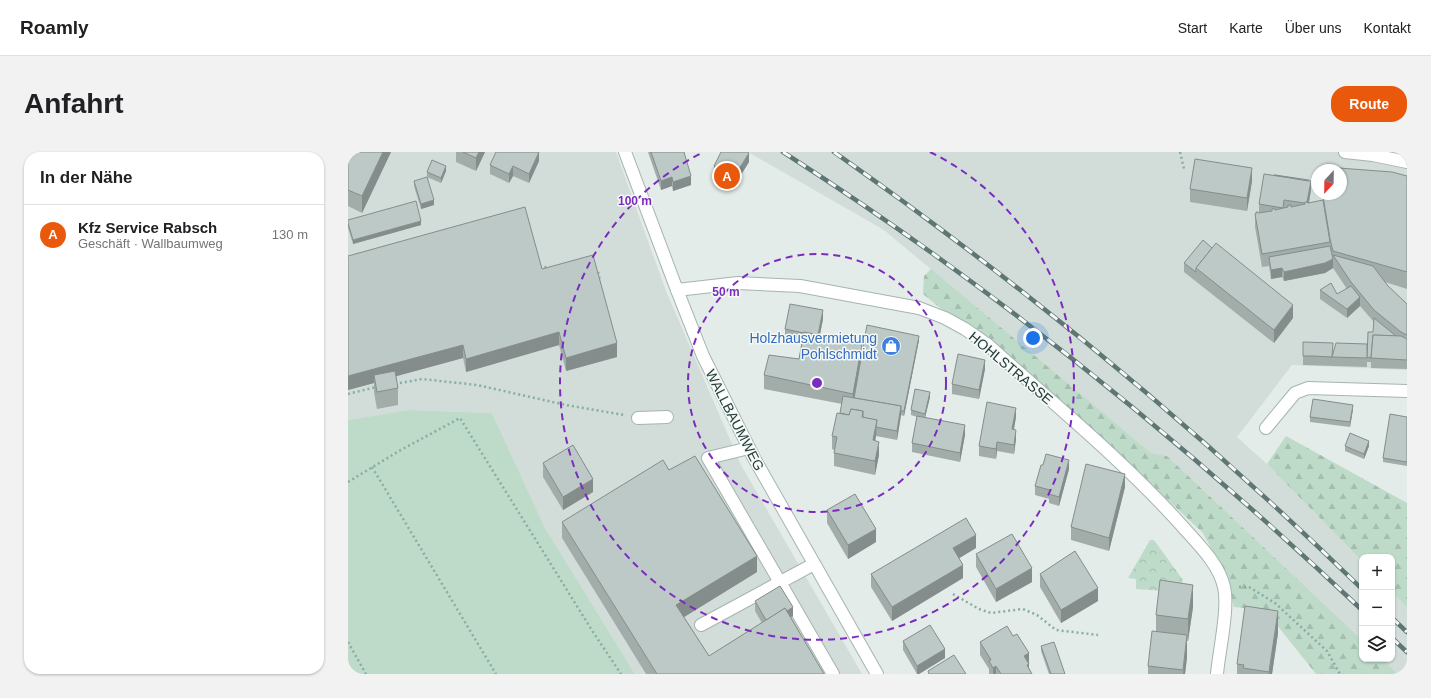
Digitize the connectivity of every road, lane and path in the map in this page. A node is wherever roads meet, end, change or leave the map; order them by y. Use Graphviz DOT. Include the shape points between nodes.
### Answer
graph roads {
  1 [pos="626,152"];
  2 [pos="1180,152"];
  3 [pos="1345,152"];
  4 [pos="1407,162"];
  5 [pos="1184,169"];
  6 [pos="597,269"];
  7 [pos="539,272"];
  8 [pos="541,277"];
  9 [pos="600,281"];
  10 [pos="676,290"];
  11 [pos="390,384"];
  12 [pos="382,386"];
  13 [pos="1407,391"];
  14 [pos="348,394"];
  15 [pos="667,417"];
  16 [pos="638,418"];
  17 [pos="1266,428"];
  18 [pos="749,448"];
  19 [pos="372,467"];
  20 [pos="348,482"];
  21 [pos="814,564"];
  22 [pos="780,583"];
  23 [pos="1224,587"];
  24 [pos="953,594"];
  25 [pos="702,625"];
  26 [pos="1098,635"];
  27 [pos="348,642"];
  28 [pos="366,674"];
  29 [pos="496,674"];
  30 [pos="621,674"];
  31 [pos="833,674"];
  32 [pos="877,674"];
  33 [pos="1216,674"];
  34 [pos="1340,674"];
  1 -- 10 [label="street, WALLBAUMWEG"];
  2 -- 5 [label="path"];
  3 -- 4 [label="street"];
  6 -- 9 [label="path"];
  7 -- 8 [label="path" via="547,266"];
  10 -- 18 [label="street, WALLBAUMWEG" via="703,356"];
  10 -- 23 [label="street, HOHLSTRASSE" via="738,283 800,286 919,308 945,318 988,346 1126,468 1206,554 1218,570"];
  11 -- 16 [label="path" via="422,379 478,385"];
  12 -- 14 [label="path"];
  13 -- 17 [label="street" via="1308,388 1295,393"];
  15 -- 16 [label="street"];
  18 -- 21 [label="street, WALLBAUMWEG"];
  18 -- 22 [label="street" via="708,458"];
  19 -- 20 [label="path"];
  19 -- 29 [label="path"];
  19 -- 30 [label="path" via="460,418"];
  21 -- 22 [label="street"];
  21 -- 32 [label="street, WALLBAUMWEG"];
  22 -- 25 [label="street"];
  22 -- 31 [label="street"];
  23 -- 33 [label="street, HOHLSTRASSE" via="1225,610"];
  23 -- 34 [label="path" via="1249,587 1275,603 1327,651"];
  24 -- 26 [label="path" via="991,613 1023,609 1037,615 1056,630"];
  27 -- 28 [label="path"];
}
